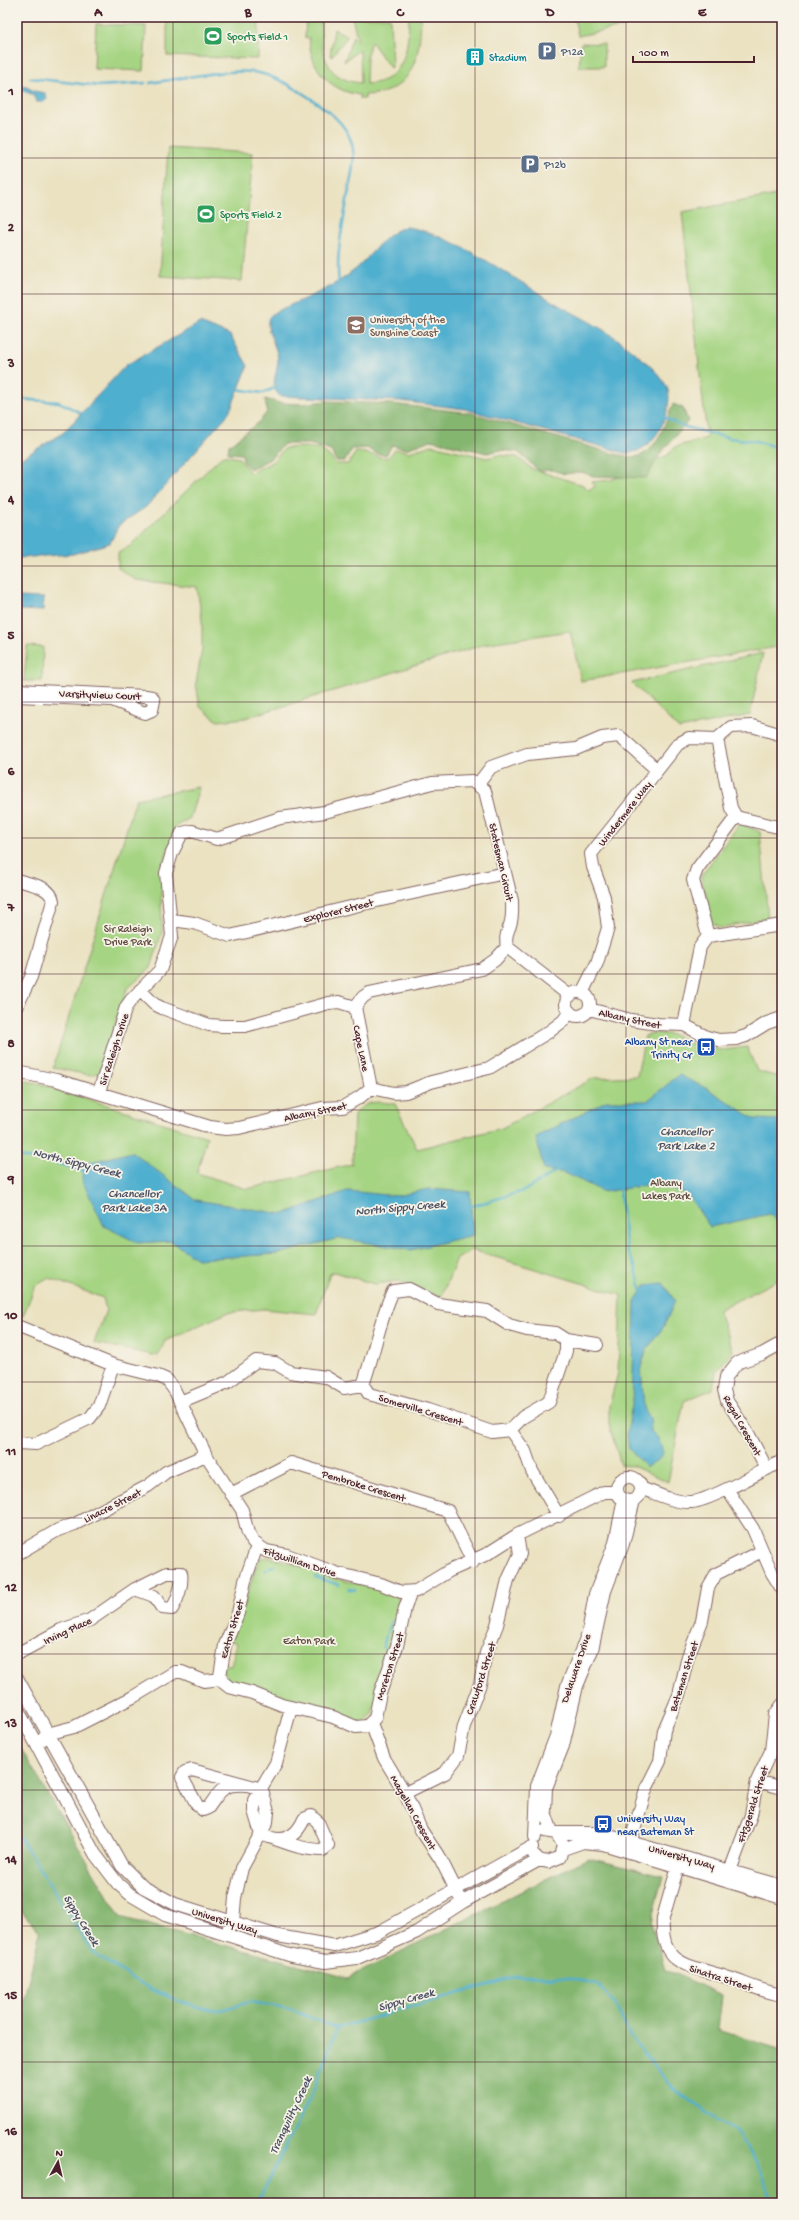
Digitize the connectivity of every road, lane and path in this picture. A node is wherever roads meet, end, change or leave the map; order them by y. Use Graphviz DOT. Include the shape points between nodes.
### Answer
graph roads {
  1 [pos="20,693"];
  2 [pos="112,697"];
  3 [pos="782,735"];
  4 [pos="717,739"];
  5 [pos="657,770"];
  6 [pos="478,784"];
  7 [pos="736,817"];
  8 [pos="782,828"];
  9 [pos="505,873"];
  10 [pos="17,880"];
  11 [pos="172,920"];
  12 [pos="782,925"];
  13 [pos="708,936"];
  14 [pos="507,947"];
  15 [pos="140,990"];
  16 [pos="576,995"];
  17 [pos="17,1006"];
  18 [pos="355,1007"];
  19 [pos="589,1009"];
  20 [pos="570,1012"];
  21 [pos="782,1018"];
  22 [pos="684,1026"];
  23 [pos="17,1072"];
  24 [pos="371,1088"];
  25 [pos="99,1092"];
  26 [pos="17,1326"];
  27 [pos="566,1340"];
  28 [pos="782,1343"];
  29 [pos="597,1345"];
  30 [pos="113,1365"];
  31 [pos="363,1385"];
  32 [pos="180,1402"];
  33 [pos="510,1430"];
  34 [pos="17,1443"];
  35 [pos="206,1455"];
  36 [pos="782,1461"];
  37 [pos="766,1469"];
  38 [pos="641,1488"];
  39 [pos="726,1489"];
  40 [pos="232,1494"];
  41 [pos="625,1497"];
  42 [pos="559,1516"];
  43 [pos="514,1537"];
  44 [pos="260,1548"];
  45 [pos="762,1551"];
  46 [pos="17,1554"];
  47 [pos="473,1562"];
  48 [pos="780,1583"];
  49 [pos="136,1589"];
  50 [pos="407,1592"];
  51 [pos="17,1654"];
  52 [pos="220,1676"];
  53 [pos="17,1678"];
  54 [pos="782,1705"];
  55 [pos="17,1708"];
  56 [pos="291,1708"];
  57 [pos="368,1725"];
  58 [pos="50,1740"];
  59 [pos="37,1746"];
  60 [pos="757,1781"];
  61 [pos="246,1785"];
  62 [pos="262,1788"];
  63 [pos="782,1788"];
  64 [pos="405,1793"];
  65 [pos="554,1833"];
  66 [pos="534,1842"];
  67 [pos="630,1846"];
  68 [pos="564,1849"];
  69 [pos="539,1860"];
  70 [pos="680,1861"];
  71 [pos="728,1875"];
  72 [pos="782,1886"];
  73 [pos="456,1890"];
  74 [pos="782,1898"];
  75 [pos="463,1902"];
  76 [pos="228,1920"];
  77 [pos="223,1934"];
  78 [pos="782,1995"];
  1 -- 2 [label="street, Varsityview Court"];
  3 -- 4 [label="street" via="752,726 732,726"];
  4 -- 5 [label="street, Windermere Way" via="689,738 678,744"];
  4 -- 7 [label="street" via="731,808"];
  5 -- 6 [label="street" via="619,736 602,738 576,749 527,754 492,768"];
  5 -- 16 [label="street, Windermere Way" via="591,854 593,868 604,897 608,928 597,963"];
  6 -- 9 [label="street, Statesman Circuit" via="485,791"];
  6 -- 11 [label="street, Sir Raleigh Drive" via="472,781 432,783 325,812 273,820 217,839 192,831 182,833 166,873"];
  7 -- 8 [label="street"];
  7 -- 13 [label="street" via="697,869 693,880"];
  9 -- 11 [label="street, Explorer Street" via="230,936 194,923"];
  9 -- 14 [label="street, Statesman Circuit" via="512,901 510,925 505,935"];
  10 -- 17 [label="street" via="46,889 53,901 31,977"];
  11 -- 15 [label="street, Sir Raleigh Drive" via="172,936 160,970"];
  12 -- 13 [label="street"];
  13 -- 22 [label="street" via="700,947"];
  14 -- 16 [label="street"];
  14 -- 18 [label="street" via="482,969 369,993 362,997"];
  15 -- 18 [label="street" via="154,1004 209,1025 245,1026 329,1003 339,1002"];
  15 -- 25 [label="street, Sir Raleigh Drive" via="126,1007"];
  16 -- 19 [label="street" via="589,1000"];
  16 -- 20 [label="street" via="567,1004"];
  18 -- 24 [label="street, Cape Lane"];
  19 -- 20 [label="street" via="582,1015"];
  19 -- 22 [label="street, Albany Street" via="631,1020"];
  20 -- 24 [label="street" via="550,1032 489,1068 423,1084 406,1092 394,1093"];
  21 -- 22 [label="street, Albany Street" via="767,1023 746,1036 728,1041 712,1039"];
  23 -- 25 [label="street, Albany Street"];
  24 -- 25 [label="street, Albany Street" via="343,1107 322,1108 226,1129 190,1121"];
  26 -- 30 [label="street, Fitzwilliam Drive"];
  27 -- 29 [label="street"];
  27 -- 31 [label="street" via="555,1333 509,1325 487,1311 438,1304 408,1289 393,1291 381,1321"];
  27 -- 33 [label="street" via="566,1351 549,1402 523,1417"];
  28 -- 37 [label="street, Regal Crescent" via="737,1363 726,1377 724,1390 727,1401 750,1435"];
  30 -- 32 [label="street, Fitzwilliam Drive" via="163,1378 175,1391"];
  30 -- 34 [label="street" via="99,1406 90,1418 36,1444"];
  31 -- 32 [label="street" via="344,1388 326,1378 290,1372 275,1362 256,1361 228,1382"];
  31 -- 33 [label="street, Somerville Crescent" via="369,1394 422,1408 492,1432"];
  32 -- 35 [label="street, Fitzwilliam Drive"];
  33 -- 42 [label="street" via="525,1450 532,1472"];
  35 -- 40 [label="street, Fitzwilliam Drive"];
  35 -- 46 [label="street, Linacre Street" via="166,1472 148,1486 75,1524 58,1530"];
  36 -- 37 [label="street"];
  37 -- 39 [label="street"];
  38 -- 39 [label="street" via="680,1502 694,1502"];
  38 -- 41 [label="street" via="640,1494"];
  38 -- 41 [label="street" via="636,1479 627,1477 620,1481"];
  39 -- 45 [label="street" via="752,1529"];
  40 -- 44 [label="street, Fitzwilliam Drive" via="242,1510 249,1535"];
  40 -- 47 [label="street, Pembroke Crescent" via="291,1463 448,1511"];
  41 -- 42 [label="street" via="604,1492"];
  41 -- 65 [label="street, Delaware Drive" via="623,1544 605,1591 592,1650 577,1686 563,1746 546,1788 544,1812"];
  41 -- 66 [label="street, Delaware Drive" via="615,1543 598,1586 588,1633 567,1686 556,1736 537,1786"];
  42 -- 43 [label="street"];
  43 -- 47 [label="street"];
  43 -- 64 [label="street, Crawford Street" via="521,1553 508,1580 457,1758 445,1773"];
  44 -- 50 [label="street, Fitzwilliam Drive" via="326,1570"];
  44 -- 52 [label="street, Eaton Street" via="245,1581 237,1616 225,1645"];
  45 -- 48 [label="street"];
  45 -- 67 [label="street, Bateman Street" via="716,1574 708,1588 702,1621 688,1656 679,1696 664,1730 660,1761 646,1789"];
  47 -- 50 [label="street" via="449,1571 422,1589"];
  49 -- 51 [label="street, Irving Place" via="90,1620 61,1630"];
  50 -- 57 [label="street, Moreton Street" via="397,1646 381,1687 375,1718"];
  52 -- 56 [label="street" via="228,1687"];
  52 -- 58 [label="street" via="197,1678 173,1672 141,1693"];
  53 -- 58 [label="street, University Way"];
  54 -- 60 [label="street, Fitzgerald Street" via="776,1715 771,1751"];
  55 -- 59 [label="street, University Way"];
  56 -- 57 [label="street" via="333,1717 356,1727"];
  56 -- 62 [label="street" via="276,1763"];
  57 -- 64 [label="street, Magellan Crescent" via="388,1767"];
  58 -- 59 [label="street"];
  58 -- 76 [label="street, University Way" via="122,1866 132,1877 143,1887 164,1899"];
  59 -- 77 [label="street, University Way" via="95,1854 118,1884 131,1895 165,1915"];
  60 -- 63 [label="street"];
  60 -- 71 [label="street, Fitzgerald Street" via="751,1815"];
  61 -- 61 [label="street" via="232,1785 221,1789 208,1808 203,1810 197,1806 182,1777 185,1772 192,1770"];
  61 -- 62 [label="street"];
  62 -- 76 [label="street" via="256,1796 254,1807 266,1836 245,1860"];
  64 -- 73 [label="street, Magellan Crescent" via="421,1830 441,1860"];
  65 -- 66 [label="street" via="543,1832"];
  65 -- 67 [label="street, University Way" via="599,1833"];
  65 -- 68 [label="street" via="562,1840"];
  66 -- 69 [label="street" via="534,1855"];
  66 -- 73 [label="street, University Way"];
  67 -- 68 [label="street, University Way" via="595,1842 578,1843"];
  67 -- 70 [label="street, University Way"];
  68 -- 69 [label="street" via="560,1857 552,1862"];
  69 -- 75 [label="street, University Way"];
  70 -- 71 [label="street, University Way"];
  70 -- 78 [label="street, Sinatra Street" via="662,1928 672,1954 686,1966"];
  71 -- 72 [label="street, University Way"];
  71 -- 74 [label="street, University Way"];
  73 -- 75 [label="street, Magellan Crescent"];
  73 -- 76 [label="street, University Way" via="379,1932 334,1946 278,1936"];
  75 -- 77 [label="street, University Way" via="417,1932 357,1958 325,1962 292,1956"];
  76 -- 77 [label="street"];
}
